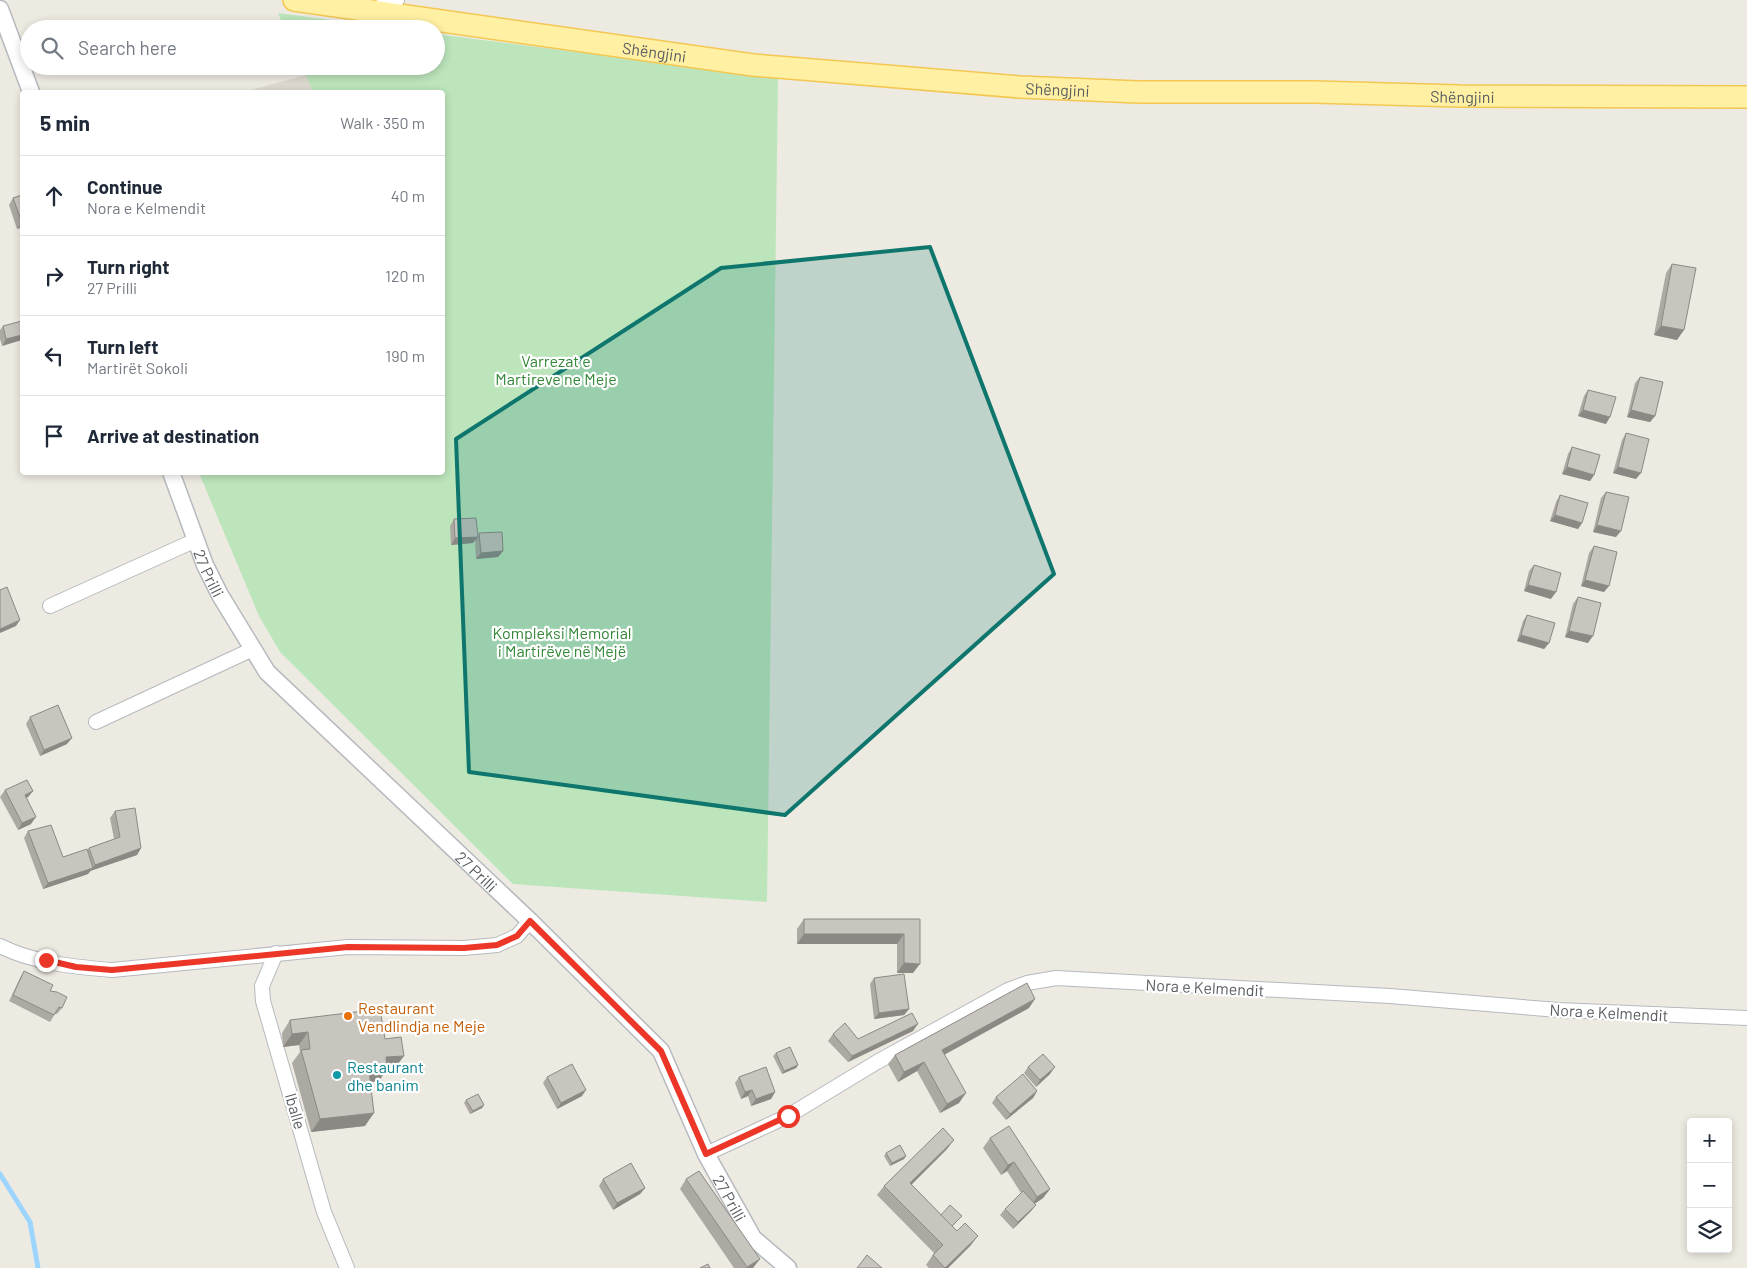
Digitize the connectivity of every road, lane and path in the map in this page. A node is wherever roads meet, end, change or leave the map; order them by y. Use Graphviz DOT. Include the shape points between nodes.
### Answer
graph roads {
  1 [pos="294,0"];
  2 [pos="397,0"];
  3 [pos="0,9"];
  4 [pos="372,10"];
  5 [pos="441,20"];
  6 [pos="445,21"];
  7 [pos="20,63"];
  8 [pos="25,75"];
  9 [pos="30,90"];
  10 [pos="1747,97"];
  11 [pos="172,475"];
  12 [pos="196,540"];
  13 [pos="50,606"];
  14 [pos="253,650"];
  15 [pos="96,722"];
  16 [pos="530,921"];
  17 [pos="0,946"];
  18 [pos="276,953"];
  19 [pos="1747,1018"];
  20 [pos="706,1154"];
  21 [pos="347,1268"];
  22 [pos="788,1268"];
  1 -- 4 [label="main road, Shëngjini"];
  2 -- 4 [label="street"];
  3 -- 7 [label="street"];
  4 -- 5 [label="main road, Shëngjini"];
  6 -- 10 [label="main road, Shëngjini" via="753,65 1052,89"];
  8 -- 9 [label="street"];
  11 -- 12 [label="street, 27 Prilli"];
  12 -- 13 [label="street"];
  12 -- 14 [label="street, 27 Prilli" via="220,596"];
  14 -- 15 [label="street"];
  14 -- 16 [label="street, 27 Prilli" via="267,672"];
  16 -- 18 [label="street" via="517,936 497,945 464,948 348,947"];
  16 -- 20 [label="street, 27 Prilli" via="661,1051"];
  17 -- 18 [label="street" via="12,952 76,967 112,970"];
  18 -- 21 [label="street, Iballe" via="262,986 263,1001 324,1212"];
  19 -- 20 [label="street, Nora e Kelmendit" via="1558,1010 1390,996 1056,978 1038,980 1008,990 876,1062 788,1116"];
  20 -- 22 [label="street, 27 Prilli" via="753,1238"];
}
